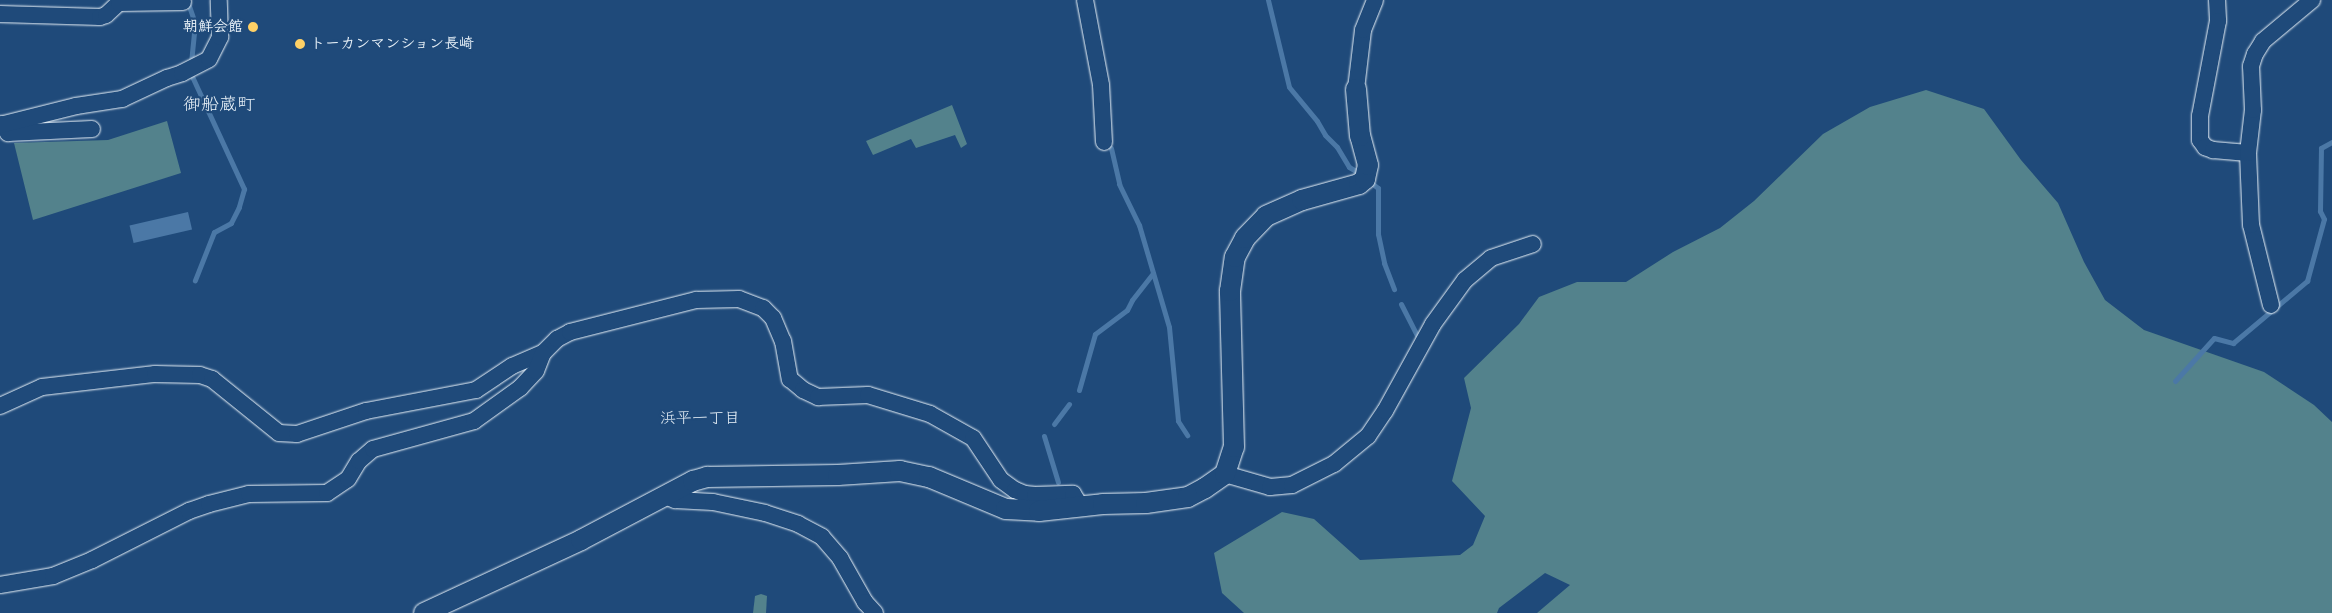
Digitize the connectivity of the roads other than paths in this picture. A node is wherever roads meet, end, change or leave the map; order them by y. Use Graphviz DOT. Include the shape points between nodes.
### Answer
graph roads {
  1 [pos="219,0"];
  2 [pos="1085,0"];
  3 [pos="1375,0"];
  4 [pos="2217,0"];
  5 [pos="2312,0"];
  6 [pos="183,2"];
  7 [pos="2293,6"];
  8 [pos="0,14"];
  9 [pos="1356,89"];
  10 [pos="1,125"];
  11 [pos="92,129"];
  12 [pos="1104,142"];
  13 [pos="2248,153"];
  14 [pos="1533,244"];
  15 [pos="2271,304"];
  16 [pos="543,353"];
  17 [pos="0,406"];
  18 [pos="1225,474"];
  19 [pos="665,496"];
  20 [pos="1081,506"];
  21 [pos="0,585"];
  22 [pos="424,613"];
  23 [pos="875,613"];
  1 -- 10 [label="street" via="220,37 209,59 122,99 76,106"];
  2 -- 12 [label="street" via="1101,85"];
  3 -- 9 [label="street" via="1363,30"];
  4 -- 13 [label="street" via="2218,21 2200,116 2200,140 2213,150"];
  5 -- 7 [label="street"];
  6 -- 8 [label="street" via="119,3 100,17"];
  7 -- 13 [label="street" via="2264,41 2251,66 2253,110"];
  9 -- 18 [label="street" via="1360,136 1368,165 1364,179 1359,184 1302,200 1266,216 1245,238 1235,257 1230,291 1234,447"];
  10 -- 11 [label="street" via="8,133"];
  13 -- 15 [label="street" via="2251,225"];
  14 -- 18 [label="street" via="1490,258 1465,280 1433,324 1368,436 1334,464 1292,485 1270,487"];
  16 -- 17 [label="street" via="512,366 476,390 366,411 296,434 278,433 212,379 179,373 42,387"];
  16 -- 20 [label="street" via="570,332 696,300 739,299 756,304 773,318 783,341 790,379 803,390 818,397 868,395 930,414 973,438 1001,480 1015,490 1035,495 1073,494"];
  16 -- 21 [label="street" via="536,371 520,388 474,421 373,449 359,460 348,479 327,493 249,494 209,504 53,576"];
  18 -- 20 [label="street" via="1188,497"];
  19 -- 20 [label="street" via="707,477 900,471 930,478 1006,509 1038,511"];
  19 -- 22 [label="street" via="581,540"];
  19 -- 23 [label="street" via="765,513 798,524 822,537"];
}
